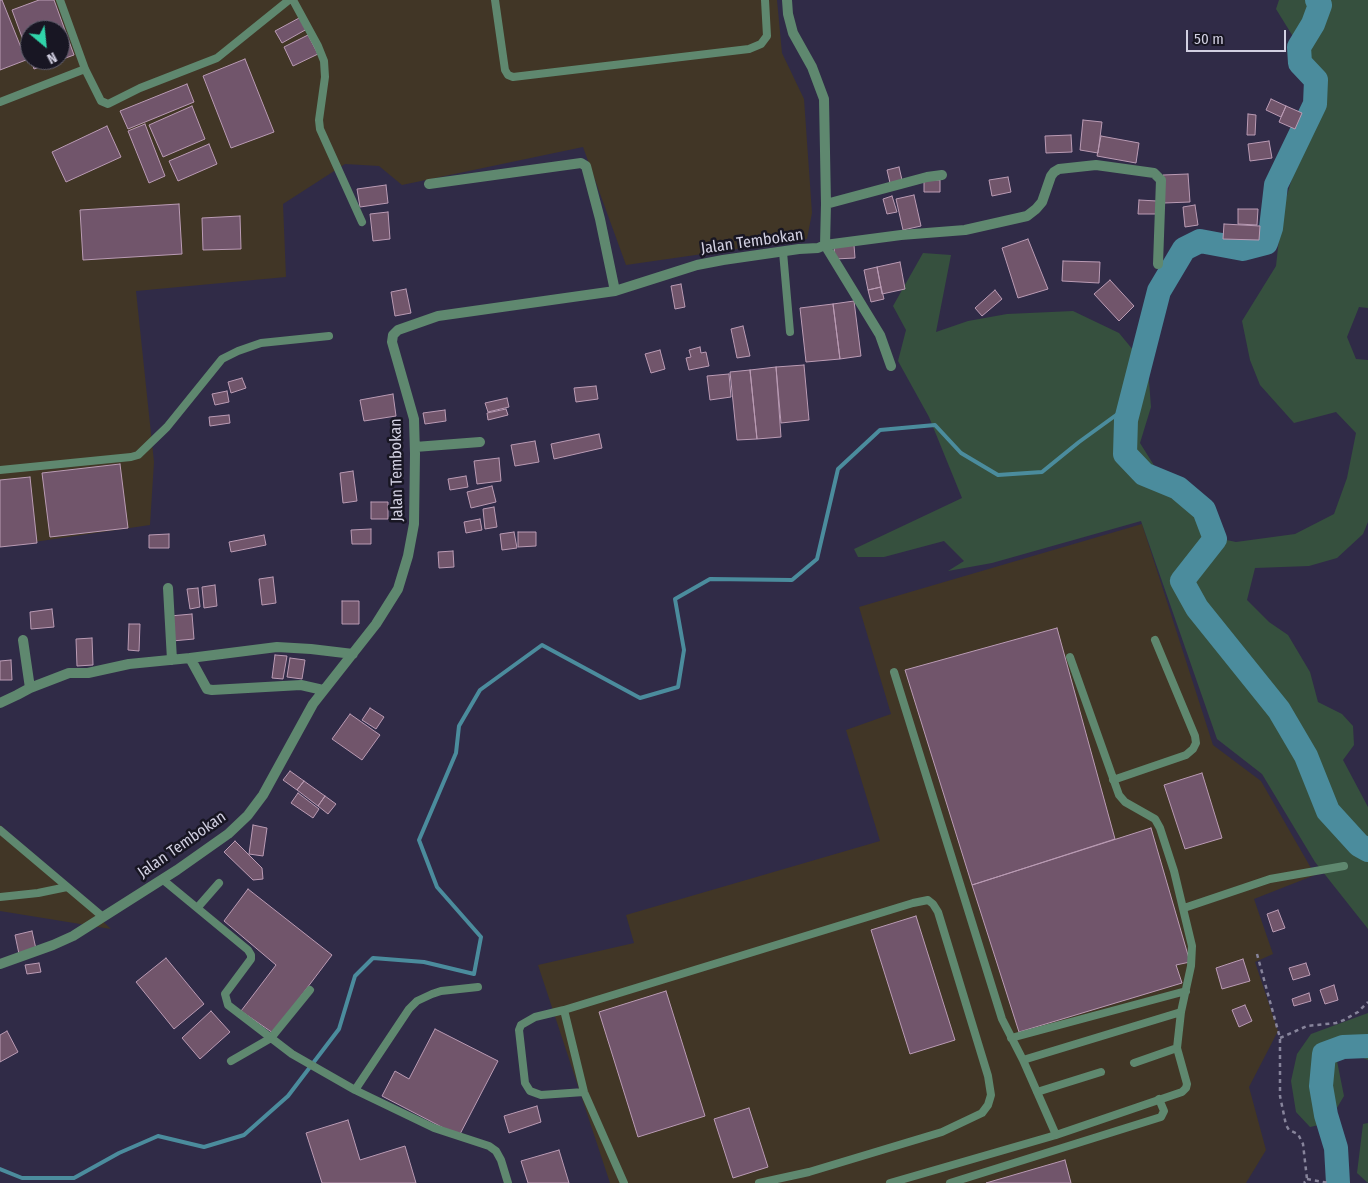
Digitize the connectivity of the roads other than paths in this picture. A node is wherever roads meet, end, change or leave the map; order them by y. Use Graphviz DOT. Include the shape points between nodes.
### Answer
graph roads {
  1 [pos="60,0"];
  2 [pos="288,0"];
  3 [pos="293,0"];
  4 [pos="495,0"];
  5 [pos="765,0"];
  6 [pos="787,0"];
  7 [pos="85,69"];
  8 [pos="0,102"];
  9 [pos="942,175"];
  10 [pos="429,184"];
  11 [pos="826,204"];
  12 [pos="362,222"];
  13 [pos="826,245"];
  14 [pos="783,252"];
  15 [pos="1158,264"];
  16 [pos="615,291"];
  17 [pos="790,332"];
  18 [pos="329,336"];
  19 [pos="890,366"];
  20 [pos="480,442"];
  21 [pos="415,447"];
  22 [pos="0,470"];
  23 [pos="168,588"];
  24 [pos="23,640"];
  25 [pos="1155,640"];
  26 [pos="353,654"];
  27 [pos="1070,657"];
  28 [pos="190,658"];
  29 [pos="172,660"];
  30 [pos="894,672"];
  31 [pos="30,688"];
  32 [pos="316,688"];
  33 [pos="0,703"];
  34 [pos="1113,780"];
  35 [pos="0,830"];
  36 [pos="1344,866"];
  37 [pos="162,879"];
  38 [pos="219,883"];
  39 [pos="67,887"];
  40 [pos="0,897"];
  41 [pos="198,907"];
  42 [pos="1184,908"];
  43 [pos="103,917"];
  44 [pos="0,964"];
  45 [pos="478,987"];
  46 [pos="310,990"];
  47 [pos="1186,991"];
  48 [pos="564,1010"];
  49 [pos="1180,1012"];
  50 [pos="271,1038"];
  51 [pos="1011,1038"];
  52 [pos="1177,1048"];
  53 [pos="1023,1060"];
  54 [pos="231,1061"];
  55 [pos="1134,1063"];
  56 [pos="1100,1072"];
  57 [pos="355,1090"];
  58 [pos="584,1092"];
  59 [pos="1038,1092"];
  60 [pos="1159,1099"];
  61 [pos="1056,1135"];
  62 [pos="508,1183"];
  63 [pos="624,1183"];
  64 [pos="760,1183"];
  65 [pos="890,1183"];
  66 [pos="950,1183"];
  1 -- 7 [label="lane"];
  2 -- 7 [label="lane" via="217,58 108,104 101,101"];
  3 -- 12 [label="lane" via="324,61 320,129"];
  4 -- 5 [label="lane" via="505,70 513,77 749,49 761,44 767,36"];
  6 -- 11 [label="street, Jalan Tembokan" via="793,33 812,67 824,99"];
  7 -- 8 [label="lane"];
  9 -- 11 [label="street"];
  10 -- 16 [label="street" via="581,163 586,166 598,210"];
  11 -- 13 [label="street, Jalan Tembokan"];
  13 -- 14 [label="street, Jalan Tembokan"];
  13 -- 15 [label="street" via="966,230 1027,216 1042,202 1054,172 1096,165 1154,173 1161,180"];
  13 -- 19 [label="street" via="880,335"];
  14 -- 16 [label="street, Jalan Tembokan" via="696,265"];
  14 -- 17 [label="lane"];
  16 -- 21 [label="street, Jalan Tembokan" via="438,316 398,330 392,342 414,419"];
  18 -- 22 [label="lane" via="261,343 222,359 168,427 138,455"];
  20 -- 21 [label="street"];
  21 -- 26 [label="street, Jalan Tembokan" via="414,524 408,556 398,589"];
  23 -- 29 [label="street"];
  24 -- 31 [label="street"];
  25 -- 34 [label="lane" via="1196,743 1186,755"];
  26 -- 28 [label="street" via="277,647"];
  26 -- 32 [label="street, Jalan Tembokan"];
  27 -- 34 [label="lane"];
  28 -- 29 [label="street"];
  28 -- 32 [label="street" via="205,687 212,690"];
  29 -- 31 [label="street" via="69,673"];
  30 -- 51 [label="lane" via="999,1009"];
  31 -- 33 [label="street"];
  32 -- 37 [label="street, Jalan Tembokan" via="313,704 263,795 248,814 228,834"];
  34 -- 42 [label="lane" via="1125,802 1155,819 1160,828"];
  35 -- 39 [label="lane"];
  36 -- 42 [label="lane" via="1270,879"];
  37 -- 41 [label="lane"];
  37 -- 43 [label="street, Jalan Tembokan"];
  38 -- 41 [label="lane"];
  39 -- 40 [label="lane" via="38,894"];
  39 -- 43 [label="lane"];
  41 -- 50 [label="lane" via="251,955 252,960 225,994 226,1000 228,1005"];
  42 -- 47 [label="lane" via="1192,946"];
  43 -- 44 [label="street, Jalan Tembokan" via="73,936"];
  45 -- 57 [label="lane" via="441,991 417,1001"];
  46 -- 50 [label="lane"];
  47 -- 49 [label="lane"];
  47 -- 51 [label="lane"];
  48 -- 58 [label="lane"];
  48 -- 58 [label="lane" via="521,1025 525,1082 530,1091 541,1095"];
  48 -- 64 [label="lane" via="913,903 928,900 933,904 988,1076 991,1095 988,1105 982,1113 942,1132 809,1172"];
  49 -- 52 [label="lane"];
  49 -- 53 [label="lane"];
  50 -- 54 [label="lane"];
  50 -- 57 [label="lane" via="292,1054"];
  51 -- 53 [label="lane"];
  52 -- 55 [label="lane"];
  52 -- 60 [label="lane" via="1186,1088"];
  53 -- 59 [label="lane"];
  56 -- 59 [label="lane"];
  57 -- 62 [label="lane" via="434,1128 489,1146 496,1151"];
  58 -- 63 [label="lane"];
  59 -- 61 [label="lane"];
  60 -- 61 [label="lane"];
  60 -- 66 [label="lane" via="1164,1111 1161,1117"];
  61 -- 65 [label="lane"];
}
